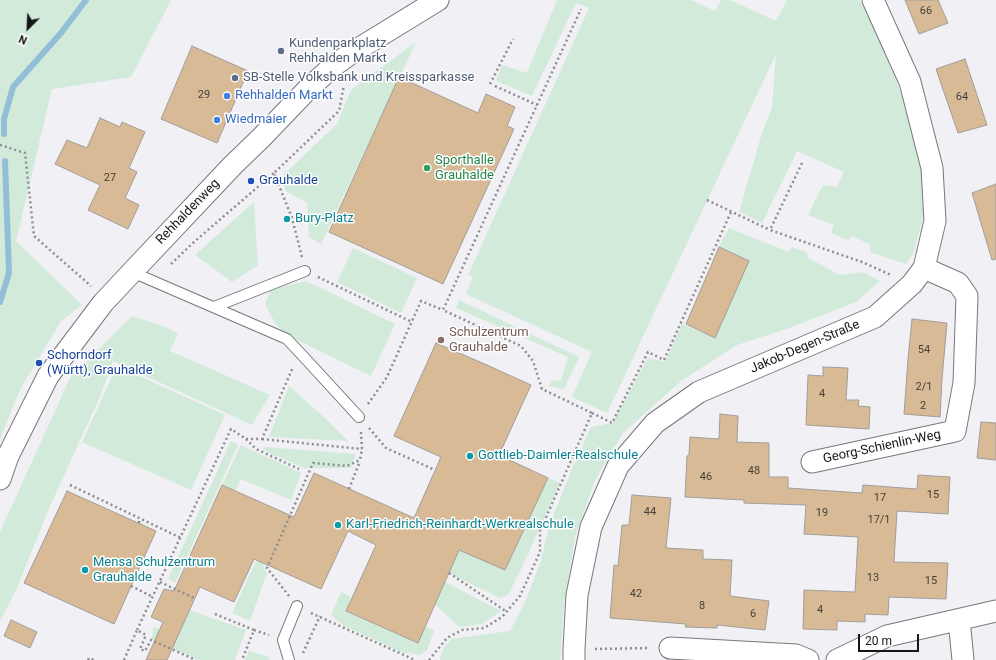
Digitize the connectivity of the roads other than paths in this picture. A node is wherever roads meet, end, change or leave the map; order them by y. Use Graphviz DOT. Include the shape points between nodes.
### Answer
graph roads {
  1 [pos="438,0"];
  2 [pos="873,0"];
  3 [pos="305,271"];
  4 [pos="132,272"];
  5 [pos="918,276"];
  6 [pos="214,307"];
  7 [pos="360,417"];
  8 [pos="812,462"];
  9 [pos="0,479"];
  10 [pos="297,606"];
  11 [pos="996,611"];
  12 [pos="959,620"];
  13 [pos="670,648"];
  14 [pos="574,654"];
  15 [pos="289,660"];
  16 [pos="808,660"];
  17 [pos="837,660"];
  18 [pos="963,660"];
  1 -- 4 [label="street, Rehhaldenweg" via="332,67 232,166"];
  2 -- 5 [label="street" via="910,82 932,168 935,221"];
  3 -- 6 [label="lane"];
  4 -- 6 [label="lane"];
  4 -- 9 [label="street, Rehhaldenweg" via="103,303 48,376 8,456"];
  5 -- 8 [label="street, Georg-Schienlin-Weg" via="958,283 967,296 964,383 955,431"];
  5 -- 14 [label="street, Jakob-Degen-Straße" via="875,317 699,392 655,423 618,466 590,527 577,595"];
  6 -- 7 [label="lane" via="287,339"];
  10 -- 15 [label="lane" via="283,640"];
  11 -- 12 [label="street"];
  12 -- 17 [label="street" via="887,636"];
  12 -- 18 [label="street"];
  13 -- 16 [label="street" via="796,655"];
}
